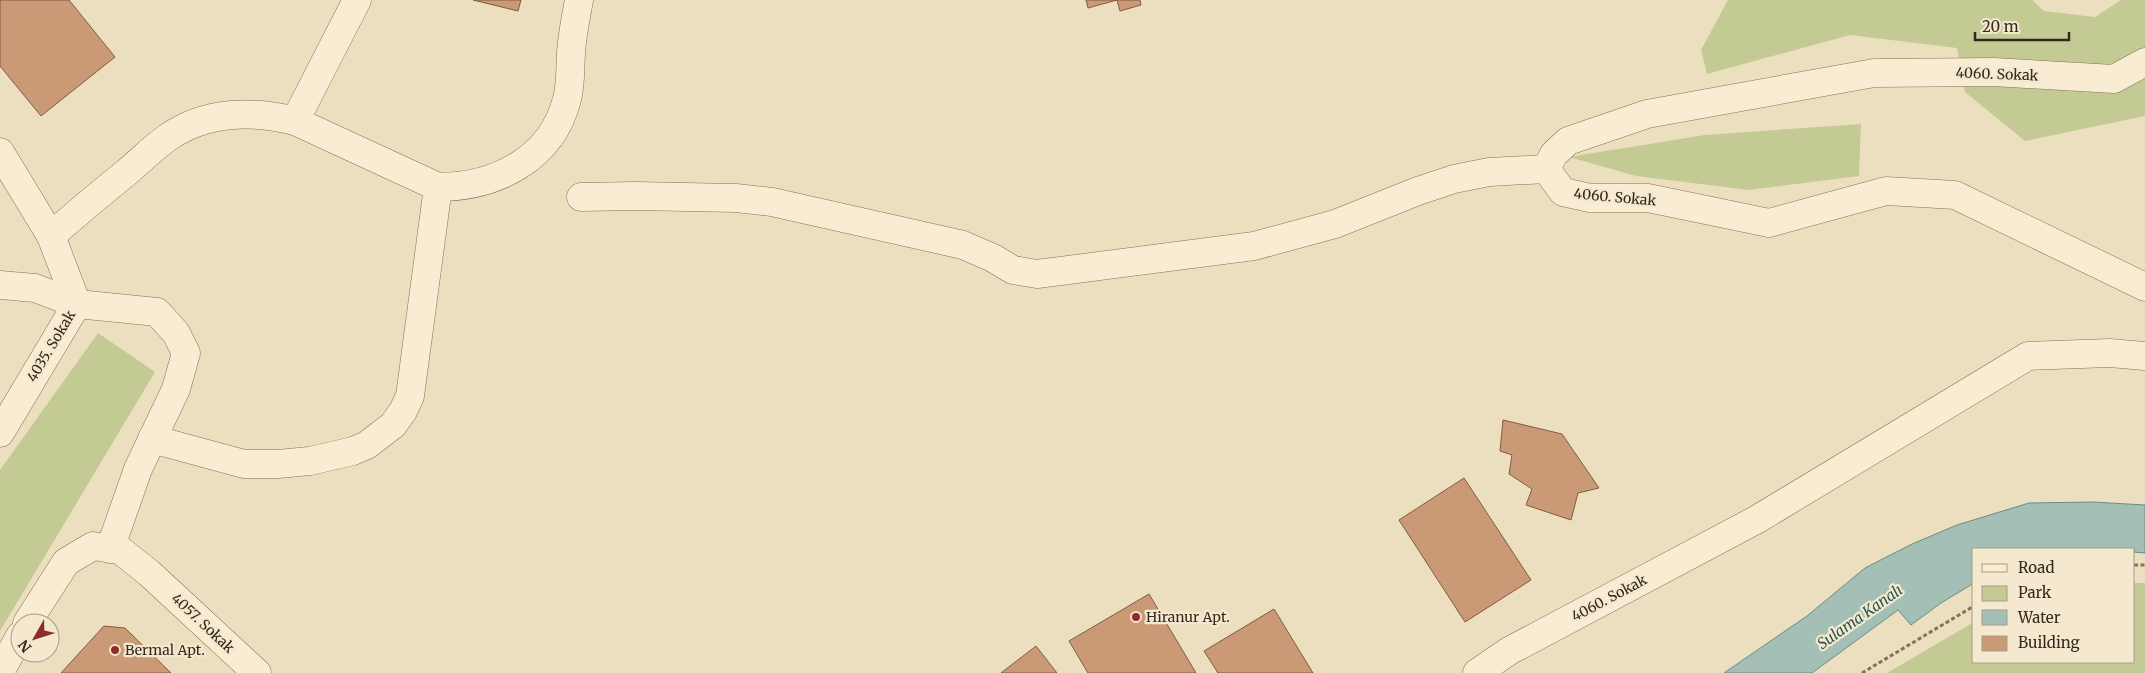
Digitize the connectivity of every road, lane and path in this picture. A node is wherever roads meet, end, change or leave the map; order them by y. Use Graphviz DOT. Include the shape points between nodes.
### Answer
graph roads {
  1 [pos="357,0"];
  2 [pos="579,0"];
  3 [pos="2145,62"];
  4 [pos="295,121"];
  5 [pos="0,152"];
  6 [pos="1546,168"];
  7 [pos="438,187"];
  8 [pos="581,197"];
  9 [pos="51,236"];
  10 [pos="0,285"];
  11 [pos="2145,286"];
  12 [pos="77,304"];
  13 [pos="2145,356"];
  14 [pos="0,433"];
  15 [pos="152,439"];
  16 [pos="110,549"];
  17 [pos="1972,607"];
  18 [pos="33,613"];
  19 [pos="10,654"];
  20 [pos="243,668"];
  21 [pos="0,672"];
  22 [pos="1477,673"];
  23 [pos="1862,673"];
  1 -- 4 [label="street"];
  2 -- 7 [label="street" via="568,98 545,141 528,159 486,182"];
  3 -- 6 [label="street, 4060. Sokak" via="2114,80 1993,72 1865,74 1647,114 1568,141 1554,154"];
  4 -- 7 [label="street"];
  4 -- 9 [label="street" via="251,113 229,115 188,127 169,136"];
  5 -- 9 [label="street, 4035. Sokak"];
  6 -- 8 [label="street" via="1489,172 1454,179 1335,224 1254,246 1037,274 1013,270 962,245 772,202 727,198"];
  6 -- 11 [label="street, 4060. Sokak" via="1563,192 1590,198 1648,198 1769,223 1886,191 1955,195"];
  7 -- 15 [label="street" via="410,396 402,411 380,436 353,452 278,464 244,464"];
  9 -- 12 [label="street, 4035. Sokak"];
  10 -- 12 [label="street" via="35,288"];
  12 -- 14 [label="street, 4035. Sokak"];
  12 -- 15 [label="street" via="157,312 176,333 186,353 176,389"];
  13 -- 22 [label="street, 4060. Sokak" via="2110,353 2028,356 1756,520 1509,651"];
  15 -- 16 [label="street"];
  16 -- 18 [label="street" via="93,546 66,562"];
  16 -- 20 [label="street, 4057. Sokak" via="120,550 148,573"];
  17 -- 23 [label="path"];
  19 -- 21 [label="street"];
}
